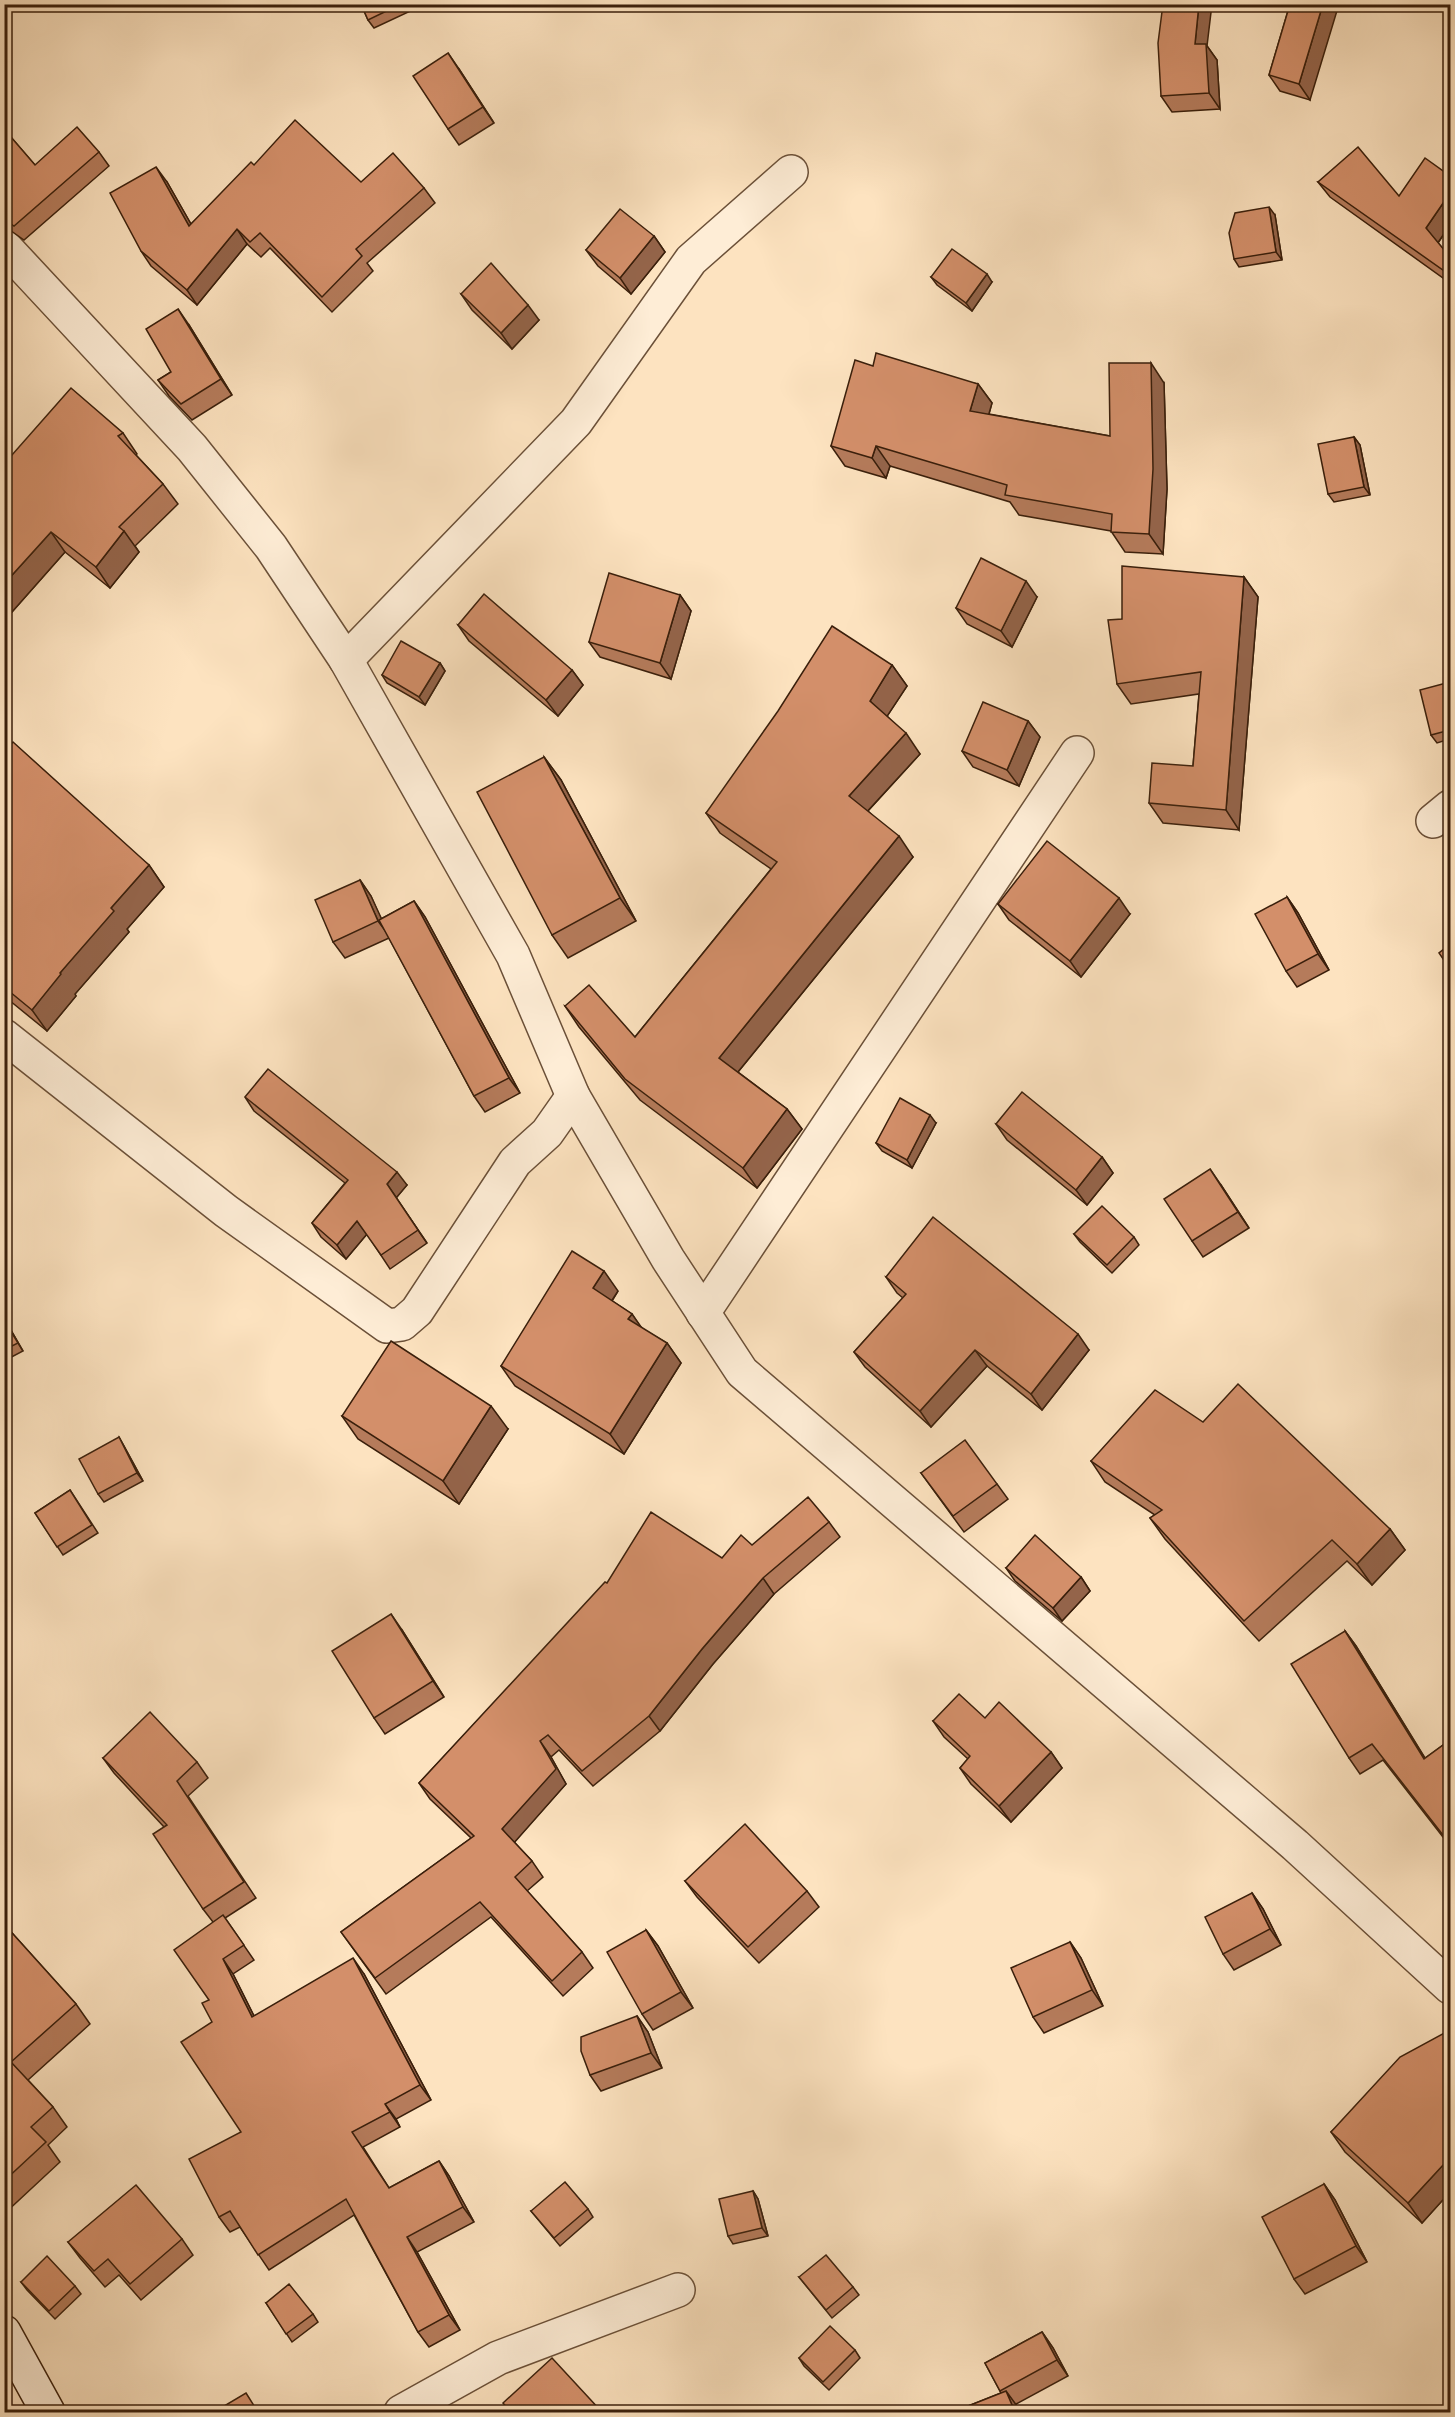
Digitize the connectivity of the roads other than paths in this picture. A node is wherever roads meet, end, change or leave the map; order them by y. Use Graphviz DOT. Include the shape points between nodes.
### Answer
graph roads {
  1 [pos="791,172"];
  2 [pos="4,246"];
  3 [pos="346,660"];
  4 [pos="1077,753"];
  5 [pos="4,1036"];
  6 [pos="573,1096"];
  7 [pos="703,1313"];
  8 [pos="1450,1987"];
  9 [pos="678,2290"];
  10 [pos="4,2332"];
  11 [pos="48,2412"];
  12 [pos="401,2412"];
  1 -- 3 [label="street" via="691,260 576,422"];
  2 -- 3 [label="street" via="192,448 271,547"];
  3 -- 6 [label="street" via="513,955"];
  4 -- 7 [label="street"];
  5 -- 6 [label="street" via="226,1211 387,1326 402,1324 417,1311 515,1162 547,1133"];
  6 -- 7 [label="street"];
  7 -- 8 [label="street" via="742,1372 1295,1845"];
  9 -- 12 [label="street" via="498,2358"];
  10 -- 11 [label="street"];
}
